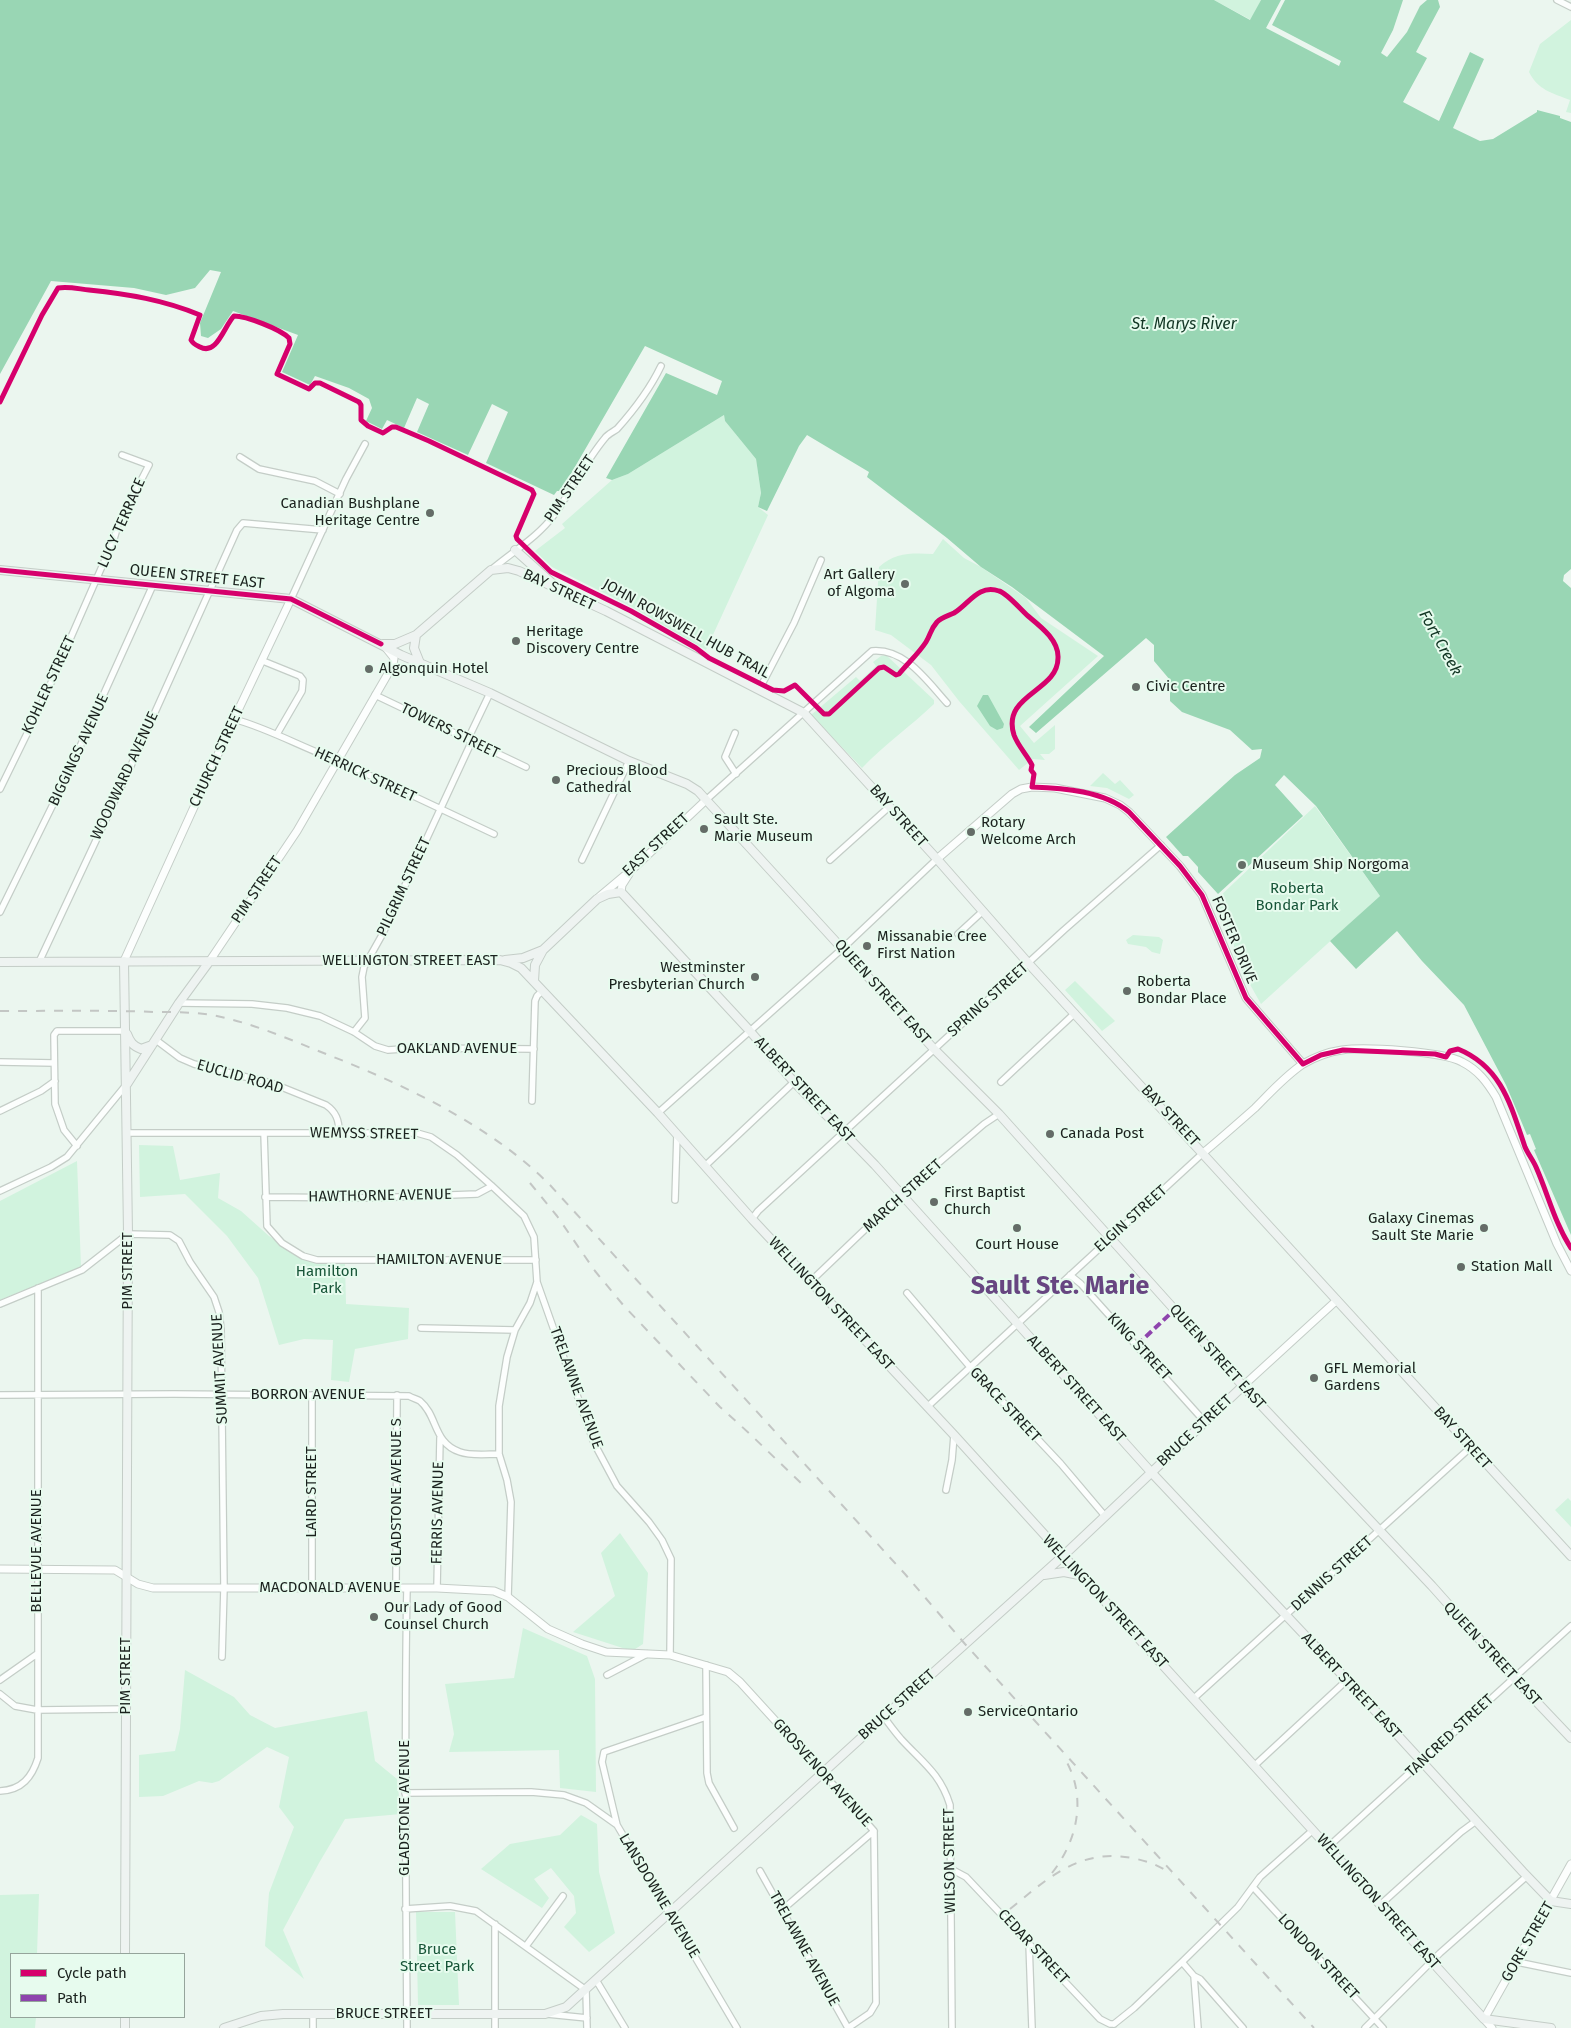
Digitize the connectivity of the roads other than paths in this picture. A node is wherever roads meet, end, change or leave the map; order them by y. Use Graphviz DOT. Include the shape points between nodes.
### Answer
graph roads {
  1 [pos="1557,0"];
  2 [pos="1571,7"];
  3 [pos="661,366"];
  4 [pos="364,444"];
  5 [pos="122,455"];
  6 [pos="240,457"];
  7 [pos="340,494"];
  8 [pos="323,530"];
  9 [pos="515,550"];
  10 [pos="820,560"];
  11 [pos="0,570"];
  12 [pos="491,570"];
  13 [pos="97,579"];
  14 [pos="153,585"];
  15 [pos="210,590"];
  16 [pos="560,590"];
  17 [pos="292,599"];
  18 [pos="416,635"];
  19 [pos="381,644"];
  20 [pos="263,661"];
  21 [pos="420,663"];
  22 [pos="393,665"];
  23 [pos="759,690"];
  24 [pos="490,693"];
  25 [pos="375,695"];
  26 [pos="947,703"];
  27 [pos="804,713"];
  28 [pos="234,720"];
  29 [pos="734,733"];
  30 [pos="277,734"];
  31 [pos="470,741"];
  32 [pos="339,760"];
  33 [pos="629,760"];
  34 [pos="526,768"];
  35 [pos="736,774"];
  36 [pos="0,789"];
  37 [pos="706,800"];
  38 [pos="889,807"];
  39 [pos="439,809"];
  40 [pos="494,834"];
  41 [pos="1161,845"];
  42 [pos="937,859"];
  43 [pos="582,860"];
  44 [pos="830,860"];
  45 [pos="636,866"];
  46 [pos="621,892"];
  47 [pos="597,898"];
  48 [pos="983,911"];
  49 [pos="0,912"];
  50 [pos="958,934"];
  51 [pos="843,948"];
  52 [pos="543,950"];
  53 [pos="368,960"];
  54 [pos="500,960"];
  55 [pos="124,961"];
  56 [pos="0,962"];
  57 [pos="39,962"];
  58 [pos="209,962"];
  59 [pos="1029,964"];
  60 [pos="534,981"];
  61 [pos="542,991"];
  62 [pos="179,1003"];
  63 [pos="1075,1013"];
  64 [pos="749,1030"];
  65 [pos="126,1031"];
  66 [pos="354,1032"];
  67 [pos="155,1042"];
  68 [pos="534,1049"];
  69 [pos="934,1049"];
  70 [pos="0,1062"];
  71 [pos="54,1063"];
  72 [pos="1303,1064"];
  73 [pos="55,1081"];
  74 [pos="794,1082"];
  75 [pos="1001,1082"];
  76 [pos="127,1084"];
  77 [pos="532,1101"];
  78 [pos="0,1111"];
  79 [pos="658,1113"];
  80 [pos="998,1114"];
  81 [pos="339,1132"];
  82 [pos="128,1133"];
  83 [pos="264,1133"];
  84 [pos="842,1133"];
  85 [pos="677,1134"];
  86 [pos="78,1146"];
  87 [pos="1203,1153"];
  88 [pos="705,1166"];
  89 [pos="492,1186"];
  90 [pos="0,1192"];
  91 [pos="901,1195"];
  92 [pos="265,1197"];
  93 [pos="675,1200"];
  94 [pos="752,1219"];
  95 [pos="128,1234"];
  96 [pos="1109,1238"];
  97 [pos="536,1260"];
  98 [pos="1571,1271"];
  99 [pos="1070,1275"];
  100 [pos="537,1282"];
  101 [pos="810,1282"];
  102 [pos="38,1288"];
  103 [pos="907,1293"];
  104 [pos="1337,1300"];
  105 [pos="0,1304"];
  106 [pos="1016,1324"];
  107 [pos="421,1328"];
  108 [pos="515,1330"];
  109 [pos="970,1367"];
  110 [pos="1243,1386"];
  111 [pos="39,1394"];
  112 [pos="222,1394"];
  113 [pos="0,1395"];
  114 [pos="127,1395"];
  115 [pos="312,1395"];
  116 [pos="397,1395"];
  117 [pos="927,1408"];
  118 [pos="1204,1422"];
  119 [pos="954,1435"];
  120 [pos="440,1438"];
  121 [pos="1470,1447"];
  122 [pos="499,1454"];
  123 [pos="1151,1472"];
  124 [pos="946,1490"];
  125 [pos="1106,1516"];
  126 [pos="1379,1532"];
  127 [pos="1063,1556"];
  128 [pos="1571,1556"];
  129 [pos="36,1568"];
  130 [pos="0,1569"];
  131 [pos="1042,1575"];
  132 [pos="1081,1576"];
  133 [pos="127,1577"];
  134 [pos="224,1588"];
  135 [pos="312,1588"];
  136 [pos="396,1588"];
  137 [pos="407,1588"];
  138 [pos="437,1588"];
  139 [pos="508,1597"];
  140 [pos="1285,1616"];
  141 [pos="1571,1626"];
  142 [pos="37,1654"];
  143 [pos="647,1654"];
  144 [pos="670,1655"];
  145 [pos="222,1657"];
  146 [pos="706,1665"];
  147 [pos="606,1675"];
  148 [pos="1513,1677"];
  149 [pos="0,1680"];
  150 [pos="1347,1680"];
  151 [pos="0,1694"];
  152 [pos="1193,1699"];
  153 [pos="126,1709"];
  154 [pos="37,1710"];
  155 [pos="706,1717"];
  156 [pos="884,1717"];
  157 [pos="1571,1738"];
  158 [pos="1423,1762"];
  159 [pos="1254,1766"];
  160 [pos="823,1773"];
  161 [pos="0,1791"];
  162 [pos="405,1793"];
  163 [pos="1476,1821"];
  164 [pos="617,1825"];
  165 [pos="734,1828"];
  166 [pos="1313,1830"];
  167 [pos="874,1831"];
  168 [pos="1328,1847"];
  169 [pos="1571,1864"];
  170 [pos="951,1869"];
  171 [pos="760,1870"];
  172 [pos="1527,1876"];
  173 [pos="1253,1887"];
  174 [pos="563,1896"];
  175 [pos="1551,1901"];
  176 [pos="1571,1904"];
  177 [pos="1380,1905"];
  178 [pos="405,1908"];
  179 [pos="782,1910"];
  180 [pos="670,1913"];
  181 [pos="495,1924"];
  182 [pos="1029,1943"];
  183 [pos="526,1946"];
  184 [pos="126,1953"];
  185 [pos="1182,1962"];
  186 [pos="1433,1962"];
  187 [pos="1517,1962"];
  188 [pos="1571,1973"];
  189 [pos="1194,1976"];
  190 [pos="596,1980"];
  191 [pos="586,1990"];
  192 [pos="407,2014"];
  193 [pos="494,2014"];
  194 [pos="546,2014"];
  195 [pos="313,2015"];
  196 [pos="587,2018"];
  197 [pos="1375,2019"];
  198 [pos="1484,2019"];
  199 [pos="1114,2026"];
  200 [pos="1525,2026"];
  201 [pos="224,2028"];
  202 [pos="313,2028"];
  203 [pos="407,2028"];
  204 [pos="495,2028"];
  205 [pos="587,2028"];
  206 [pos="625,2028"];
  207 [pos="737,2028"];
  208 [pos="848,2028"];
  209 [pos="952,2028"];
  210 [pos="1032,2028"];
  211 [pos="1198,2028"];
  212 [pos="1244,2028"];
  213 [pos="1365,2028"];
  214 [pos="1383,2028"];
  215 [pos="1492,2028"];
  216 [pos="1550,2028"];
  1 -- 2 [label="street"];
  3 -- 9 [label="street, PIM STREET" via="635,407 590,458 554,515"];
  4 -- 7 [label="street, CHURCH STREET"];
  5 -- 13 [label="street, LUCY TERRACE" via="149,465 118,525"];
  6 -- 7 [label="street" via="259,469 315,481"];
  7 -- 8 [label="street, CHURCH STREET"];
  8 -- 15 [label="street, WOODWARD AVENUE" via="243,523"];
  8 -- 17 [label="street, CHURCH STREET"];
  9 -- 12 [label="street, PIM STREET"];
  9 -- 16 [label="main road"];
  10 -- 23 [label="street" via="794,623"];
  11 -- 13 [label="main road, QUEEN STREET EAST"];
  12 -- 16 [label="main road, BAY STREET" via="508,568 519,571"];
  12 -- 18 [label="main road, PIM STREET"];
  13 -- 14 [label="main road, QUEEN STREET EAST"];
  13 -- 36 [label="street, KOHLER STREET"];
  14 -- 15 [label="main road, QUEEN STREET EAST"];
  14 -- 49 [label="street, BIGGINGS AVENUE" via="64,782"];
  15 -- 17 [label="main road, QUEEN STREET EAST"];
  15 -- 57 [label="street, WOODWARD AVENUE"];
  16 -- 23 [label="main road, BAY STREET"];
  17 -- 19 [label="main road, QUEEN STREET EAST"];
  17 -- 20 [label="street, CHURCH STREET"];
  18 -- 19 [label="main road, PIM STREET" via="395,644"];
  18 -- 21 [label="main road" via="414,648"];
  19 -- 21 [label="main road, QUEEN STREET EAST"];
  19 -- 22 [label="street" via="392,655"];
  20 -- 28 [label="street, CHURCH STREET"];
  20 -- 30 [label="street" via="303,680 302,691"];
  21 -- 22 [label="street" via="402,660"];
  21 -- 24 [label="main road, QUEEN STREET EAST"];
  22 -- 25 [label="street, PIM STREET"];
  23 -- 27 [label="main road, BAY STREET"];
  24 -- 31 [label="street, PILGRIM STREET"];
  24 -- 33 [label="main road, QUEEN STREET EAST"];
  25 -- 31 [label="street, TOWERS STREET"];
  25 -- 32 [label="street, PIM STREET"];
  26 -- 27 [label="street, EAST STREET" via="908,663 879,650 872,651"];
  27 -- 35 [label="street, EAST STREET"];
  27 -- 38 [label="main road, BAY STREET"];
  28 -- 30 [label="street, HERRICK STREET"];
  28 -- 55 [label="street, CHURCH STREET"];
  29 -- 35 [label="street" via="726,757"];
  30 -- 32 [label="street, HERRICK STREET"];
  31 -- 34 [label="street, TOWERS STREET"];
  31 -- 39 [label="street, PILGRIM STREET"];
  32 -- 39 [label="street, HERRICK STREET"];
  32 -- 58 [label="street, PIM STREET" via="297,831"];
  33 -- 37 [label="main road, QUEEN STREET EAST" via="687,784"];
  33 -- 43 [label="street"];
  35 -- 37 [label="street, EAST STREET"];
  37 -- 45 [label="street, EAST STREET"];
  37 -- 51 [label="main road, QUEEN STREET EAST"];
  38 -- 42 [label="main road, BAY STREET"];
  38 -- 44 [label="street"];
  39 -- 40 [label="street, HERRICK STREET"];
  39 -- 53 [label="street, PILGRIM STREET"];
  41 -- 42 [label="street, FOSTER DRIVE" via="1120,805 1098,796 1032,787 1012,794"];
  41 -- 59 [label="street, SPRING STREET"];
  41 -- 72 [label="street, FOSTER DRIVE" via="1202,895 1246,998"];
  42 -- 48 [label="main road, BAY STREET"];
  42 -- 51 [label="street"];
  45 -- 46 [label="street" via="622,885"];
  45 -- 47 [label="street, EAST STREET"];
  46 -- 47 [label="main road"];
  46 -- 64 [label="main road, ALBERT STREET EAST"];
  47 -- 52 [label="main road, EAST STREET"];
  48 -- 50 [label="street"];
  48 -- 59 [label="main road, BAY STREET"];
  51 -- 64 [label="street"];
  51 -- 69 [label="main road, QUEEN STREET EAST"];
  52 -- 54 [label="main road, EAST STREET" via="523,958"];
  52 -- 60 [label="main road" via="535,965"];
  53 -- 54 [label="main road, WELLINGTON STREET EAST"];
  53 -- 58 [label="main road, WELLINGTON STREET EAST"];
  53 -- 66 [label="street, PILGRIM STREET" via="362,977 365,1018"];
  54 -- 60 [label="main road, WELLINGTON STREET EAST" via="521,968"];
  55 -- 57 [label="main road, WELLINGTON STREET EAST"];
  55 -- 58 [label="main road, WELLINGTON STREET EAST"];
  55 -- 65 [label="main road, CHURCH STREET"];
  56 -- 57 [label="main road, WELLINGTON STREET EAST"];
  58 -- 62 [label="main road, PIM STREET"];
  59 -- 63 [label="main road, BAY STREET"];
  59 -- 69 [label="street, SPRING STREET"];
  60 -- 61 [label="main road, WELLINGTON STREET EAST"];
  61 -- 68 [label="street" via="535,1001"];
  61 -- 79 [label="main road, WELLINGTON STREET EAST"];
  62 -- 66 [label="street, OAKLAND AVENUE" via="287,1008 320,1016"];
  62 -- 67 [label="main road, PIM STREET"];
  63 -- 75 [label="street"];
  63 -- 87 [label="main road, BAY STREET"];
  64 -- 74 [label="main road, ALBERT STREET EAST"];
  64 -- 79 [label="street"];
  65 -- 67 [label="main road" via="134,1047 141,1049"];
  65 -- 71 [label="street" via="57,1031 54,1036"];
  65 -- 76 [label="main road, CHURCH STREET"];
  66 -- 68 [label="street, OAKLAND AVENUE" via="375,1046 388,1050"];
  67 -- 76 [label="main road, PIM STREET"];
  67 -- 81 [label="street, EUCLID ROAD" via="194,1064 274,1084 326,1106 333,1110"];
  68 -- 77 [label="street"];
  69 -- 80 [label="main road, QUEEN STREET EAST"];
  69 -- 84 [label="street, SPRING STREET"];
  70 -- 71 [label="street"];
  71 -- 73 [label="street"];
  72 -- 87 [label="street"];
  72 -- 98 [label="street" via="1321,1055 1360,1050 1435,1054 1461,1061 1476,1070 1496,1097"];
  73 -- 78 [label="street"];
  73 -- 86 [label="street" via="55,1104 64,1130"];
  74 -- 84 [label="main road, ALBERT STREET EAST"];
  74 -- 88 [label="street"];
  76 -- 82 [label="main road, PIM STREET"];
  76 -- 86 [label="street"];
  79 -- 85 [label="main road, WELLINGTON STREET EAST"];
  80 -- 91 [label="street, MARCH STREET"];
  80 -- 96 [label="main road, QUEEN STREET EAST"];
  81 -- 83 [label="street, WEMYSS STREET"];
  81 -- 89 [label="street, WEMYSS STREET" via="417,1133 431,1137"];
  82 -- 83 [label="street, WEMYSS STREET"];
  82 -- 95 [label="main road, PIM STREET"];
  83 -- 92 [label="street, HAMILTON AVENUE"];
  84 -- 91 [label="main road, ALBERT STREET EAST"];
  84 -- 94 [label="street, SPRING STREET"];
  85 -- 88 [label="main road, WELLINGTON STREET EAST"];
  85 -- 93 [label="street"];
  86 -- 90 [label="street" via="51,1167"];
  87 -- 96 [label="street, ELGIN STREET"];
  87 -- 104 [label="main road, BAY STREET"];
  88 -- 94 [label="main road, WELLINGTON STREET EAST"];
  89 -- 92 [label="street, HAWTHORNE AVENUE" via="477,1194"];
  89 -- 97 [label="street, WEMYSS STREET" via="524,1216 531,1227"];
  91 -- 101 [label="street, MARCH STREET"];
  91 -- 106 [label="main road, ALBERT STREET EAST"];
  92 -- 97 [label="street, HAMILTON AVENUE" via="267,1226 282,1243 303,1256 317,1260"];
  94 -- 101 [label="main road, WELLINGTON STREET EAST"];
  95 -- 102 [label="street" via="82,1270"];
  95 -- 112 [label="street, SUMMIT AVENUE" via="170,1235 179,1241 214,1297 221,1328"];
  95 -- 114 [label="main road, PIM STREET"];
  96 -- 99 [label="street, ELGIN STREET"];
  96 -- 110 [label="main road, QUEEN STREET EAST"];
  97 -- 100 [label="street, WEMYSS STREET"];
  99 -- 106 [label="street, ELGIN STREET"];
  99 -- 118 [label="street, KING STREET"];
  100 -- 108 [label="street"];
  100 -- 144 [label="street, TRELAWNE AVENUE" via="594,1443 617,1486 649,1522 671,1559"];
  101 -- 117 [label="main road, WELLINGTON STREET EAST"];
  102 -- 105 [label="street"];
  102 -- 111 [label="street, BELLEVUE AVENUE"];
  103 -- 109 [label="street, GRACE STREET"];
  104 -- 110 [label="street"];
  104 -- 121 [label="main road, BAY STREET"];
  106 -- 109 [label="street, ELGIN STREET"];
  106 -- 123 [label="main road, ALBERT STREET EAST"];
  107 -- 108 [label="street"];
  108 -- 122 [label="street" via="499,1406"];
  109 -- 117 [label="street, ELGIN STREET"];
  109 -- 125 [label="street, GRACE STREET"];
  110 -- 118 [label="main road, BRUCE STREET"];
  110 -- 126 [label="main road, QUEEN STREET EAST"];
  111 -- 113 [label="street, BORRON AVENUE"];
  111 -- 114 [label="street, BORRON AVENUE"];
  111 -- 129 [label="street, BELLEVUE AVENUE"];
  112 -- 114 [label="street, BORRON AVENUE"];
  112 -- 115 [label="street, BORRON AVENUE"];
  112 -- 134 [label="street, SUMMIT AVENUE"];
  114 -- 133 [label="main road, PIM STREET"];
  115 -- 116 [label="street, BORRON AVENUE"];
  115 -- 135 [label="street, LAIRD STREET"];
  116 -- 120 [label="street, BORRON AVENUE" via="420,1401"];
  116 -- 136 [label="street, GLADSTONE AVENUE S"];
  117 -- 119 [label="main road, WELLINGTON STREET EAST"];
  118 -- 123 [label="main road, BRUCE STREET"];
  119 -- 124 [label="street"];
  119 -- 127 [label="main road, WELLINGTON STREET EAST"];
  120 -- 122 [label="street, BORRON AVENUE" via="461,1453"];
  120 -- 138 [label="street, FERRIS AVENUE"];
  121 -- 126 [label="street, DENNIS STREET"];
  121 -- 128 [label="main road, BAY STREET"];
  122 -- 139 [label="street" via="511,1502"];
  123 -- 125 [label="main road, BRUCE STREET"];
  123 -- 140 [label="main road, ALBERT STREET EAST"];
  125 -- 127 [label="main road, BRUCE STREET"];
  126 -- 140 [label="street, DENNIS STREET"];
  126 -- 148 [label="main road, QUEEN STREET EAST"];
  127 -- 131 [label="main road, BRUCE STREET"];
  127 -- 132 [label="main road, WELLINGTON STREET EAST"];
  129 -- 130 [label="street, MACDONALD AVENUE"];
  129 -- 133 [label="street, MACDONALD AVENUE" via="115,1570"];
  129 -- 142 [label="street, BELLEVUE AVENUE"];
  131 -- 132 [label="main road" via="1064,1572"];
  131 -- 156 [label="main road, BRUCE STREET"];
  132 -- 152 [label="main road, WELLINGTON STREET EAST"];
  133 -- 134 [label="street, MACDONALD AVENUE" via="152,1588"];
  133 -- 153 [label="main road, PIM STREET"];
  134 -- 135 [label="street, MACDONALD AVENUE"];
  134 -- 145 [label="street, SUMMIT AVENUE"];
  135 -- 136 [label="street, MACDONALD AVENUE"];
  136 -- 137 [label="street, MACDONALD AVENUE"];
  137 -- 138 [label="street, MACDONALD AVENUE"];
  137 -- 162 [label="street, GLADSTONE AVENUE"];
  138 -- 139 [label="street, MACDONALD AVENUE" via="494,1590"];
  139 -- 143 [label="street, MACDONALD AVENUE" via="548,1629 582,1644 606,1652"];
  140 -- 150 [label="main road, ALBERT STREET EAST"];
  140 -- 152 [label="street, DENNIS STREET"];
  141 -- 148 [label="street, TANCRED STREET"];
  142 -- 149 [label="street"];
  142 -- 154 [label="street, BELLEVUE AVENUE"];
  143 -- 144 [label="street, MACDONALD AVENUE"];
  143 -- 147 [label="street"];
  144 -- 146 [label="street, GROSVENOR AVENUE"];
  146 -- 155 [label="street"];
  146 -- 160 [label="street, GROSVENOR AVENUE" via="728,1672 740,1682"];
  148 -- 157 [label="main road, QUEEN STREET EAST"];
  148 -- 158 [label="street, TANCRED STREET"];
  150 -- 158 [label="main road, ALBERT STREET EAST"];
  150 -- 159 [label="street"];
  151 -- 154 [label="street" via="15,1706"];
  152 -- 159 [label="main road, WELLINGTON STREET EAST"];
  153 -- 154 [label="street"];
  153 -- 184 [label="main road, PIM STREET"];
  154 -- 161 [label="street, BELLEVUE AVENUE" via="38,1758 34,1772 24,1784 10,1791"];
  155 -- 164 [label="street" via="604,1752 602,1762"];
  155 -- 165 [label="street" via="709,1783"];
  156 -- 160 [label="main road, BRUCE STREET"];
  156 -- 170 [label="street, WILSON STREET" via="933,1770 946,1792 950,1805"];
  158 -- 163 [label="main road, ALBERT STREET EAST"];
  158 -- 168 [label="street, TANCRED STREET"];
  159 -- 166 [label="main road, WELLINGTON STREET EAST"];
  160 -- 167 [label="street, GROSVENOR AVENUE"];
  160 -- 180 [label="main road, BRUCE STREET"];
  162 -- 164 [label="street, LANSDOWNE AVENUE" via="531,1792 564,1795 586,1803"];
  162 -- 178 [label="street, GLADSTONE AVENUE"];
  163 -- 172 [label="main road, ALBERT STREET EAST"];
  163 -- 177 [label="street"];
  164 -- 180 [label="street, LANSDOWNE AVENUE"];
  166 -- 168 [label="main road, WELLINGTON STREET EAST"];
  166 -- 173 [label="street"];
  167 -- 179 [label="street"];
  167 -- 208 [label="street, GROSVENOR AVENUE" via="876,2003 870,2013"];
  168 -- 177 [label="main road, WELLINGTON STREET EAST"];
  169 -- 175 [label="street, GORE STREET"];
  170 -- 182 [label="street, CEDAR STREET" via="966,1877"];
  170 -- 209 [label="street, WILSON STREET"];
  171 -- 179 [label="street, TRELAWNE AVENUE"];
  172 -- 175 [label="main road, ALBERT STREET EAST"];
  172 -- 186 [label="street"];
  173 -- 185 [label="street" via="1238,1907"];
  173 -- 197 [label="street, LONDON STREET"];
  174 -- 183 [label="street"];
  175 -- 176 [label="main road"];
  175 -- 187 [label="street, GORE STREET"];
  177 -- 186 [label="main road, WELLINGTON STREET EAST"];
  178 -- 181 [label="street" via="450,1906 476,1911"];
  178 -- 192 [label="street, GLADSTONE AVENUE"];
  179 -- 208 [label="street, TRELAWNE AVENUE"];
  180 -- 190 [label="main road, BRUCE STREET"];
  180 -- 207 [label="street, LANSDOWNE AVENUE"];
  181 -- 183 [label="street"];
  181 -- 193 [label="street"];
  182 -- 199 [label="street, CEDAR STREET" via="1100,2020"];
  182 -- 210 [label="street"];
  183 -- 191 [label="street"];
  185 -- 189 [label="street"];
  185 -- 199 [label="street"];
  186 -- 197 [label="street"];
  186 -- 198 [label="main road, WELLINGTON STREET EAST"];
  187 -- 188 [label="street"];
  187 -- 198 [label="street, GORE STREET"];
  189 -- 211 [label="street"];
  189 -- 212 [label="street"];
  190 -- 191 [label="main road, BRUCE STREET"];
  190 -- 206 [label="street"];
  191 -- 194 [label="main road, BRUCE STREET" via="566,2008"];
  191 -- 196 [label="street"];
  192 -- 193 [label="main road, BRUCE STREET"];
  192 -- 195 [label="main road, BRUCE STREET"];
  192 -- 203 [label="street, GLADSTONE AVENUE"];
  193 -- 194 [label="main road, BRUCE STREET"];
  193 -- 204 [label="street"];
  194 -- 196 [label="street, BRUCE STREET"];
  195 -- 201 [label="main road, BRUCE STREET" via="261,2016"];
  195 -- 202 [label="street"];
  196 -- 205 [label="street"];
  197 -- 213 [label="street"];
  197 -- 214 [label="street, LONDON STREET"];
  198 -- 200 [label="main road"];
  198 -- 215 [label="street, WELLINGTON STREET EAST"];
  200 -- 216 [label="main road"];
}
